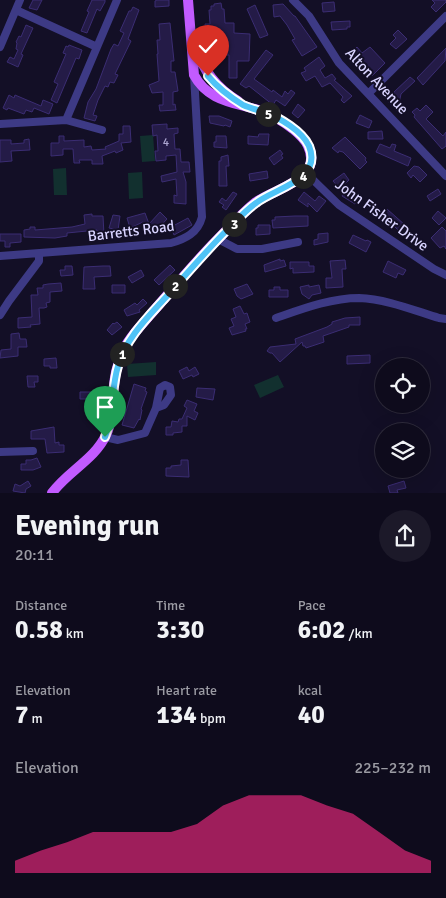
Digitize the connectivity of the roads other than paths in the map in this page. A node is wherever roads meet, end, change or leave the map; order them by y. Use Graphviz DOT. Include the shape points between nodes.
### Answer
graph roads {
  1 [pos="20,0"];
  2 [pos="117,0"];
  3 [pos="188,0"];
  4 [pos="293,0"];
  5 [pos="16,10"];
  6 [pos="446,16"];
  7 [pos="190,24"];
  8 [pos="0,47"];
  9 [pos="97,47"];
  10 [pos="197,50"];
  11 [pos="194,74"];
  12 [pos="203,89"];
  13 [pos="369,93"];
  14 [pos="197,105"];
  15 [pos="245,106"];
  16 [pos="66,120"];
  17 [pos="0,124"];
  18 [pos="102,130"];
  19 [pos="306,173"];
  20 [pos="446,176"];
  21 [pos="218,239"];
  22 [pos="298,242"];
  23 [pos="40,254"];
  24 [pos="0,256"];
  25 [pos="446,275"];
  26 [pos="0,315"];
  27 [pos="276,318"];
  28 [pos="446,319"];
  29 [pos="156,408"];
  30 [pos="105,437"];
  31 [pos="33,451"];
  32 [pos="0,452"];
  33 [pos="52,493"];
  1 -- 5 [label="street"];
  2 -- 9 [label="street"];
  3 -- 7 [label="main road"];
  4 -- 13 [label="street, Alton Avenue" via="309,16 339,63"];
  5 -- 8 [label="street"];
  5 -- 9 [label="street"];
  6 -- 13 [label="street"];
  7 -- 10 [label="main road"];
  7 -- 11 [label="main road"];
  9 -- 16 [label="street"];
  10 -- 12 [label="main road"];
  10 -- 15 [label="main road" via="204,70 216,85"];
  11 -- 12 [label="main road"];
  11 -- 14 [label="street, Barretts Road"];
  12 -- 14 [label="street, Barretts Road"];
  12 -- 15 [label="main road"];
  13 -- 20 [label="street, Alton Avenue"];
  14 -- 23 [label="street, Barretts Road" via="202,217 196,231 171,243"];
  15 -- 19 [label="main road" via="284,122 302,136 312,157"];
  16 -- 17 [label="street"];
  16 -- 18 [label="street"];
  19 -- 21 [label="main road" via="255,203"];
  19 -- 25 [label="street, John Fisher Drive" via="339,204"];
  21 -- 22 [label="street" via="237,249 262,249"];
  21 -- 30 [label="main road" via="125,347 117,368 110,426"];
  23 -- 24 [label="street, Barretts Road"];
  23 -- 26 [label="street" via="40,261"];
  27 -- 28 [label="street" via="314,305 359,298"];
  29 -- 30 [label="street" via="145,433 118,440"];
  30 -- 33 [label="main road"];
  31 -- 32 [label="street"];
}
